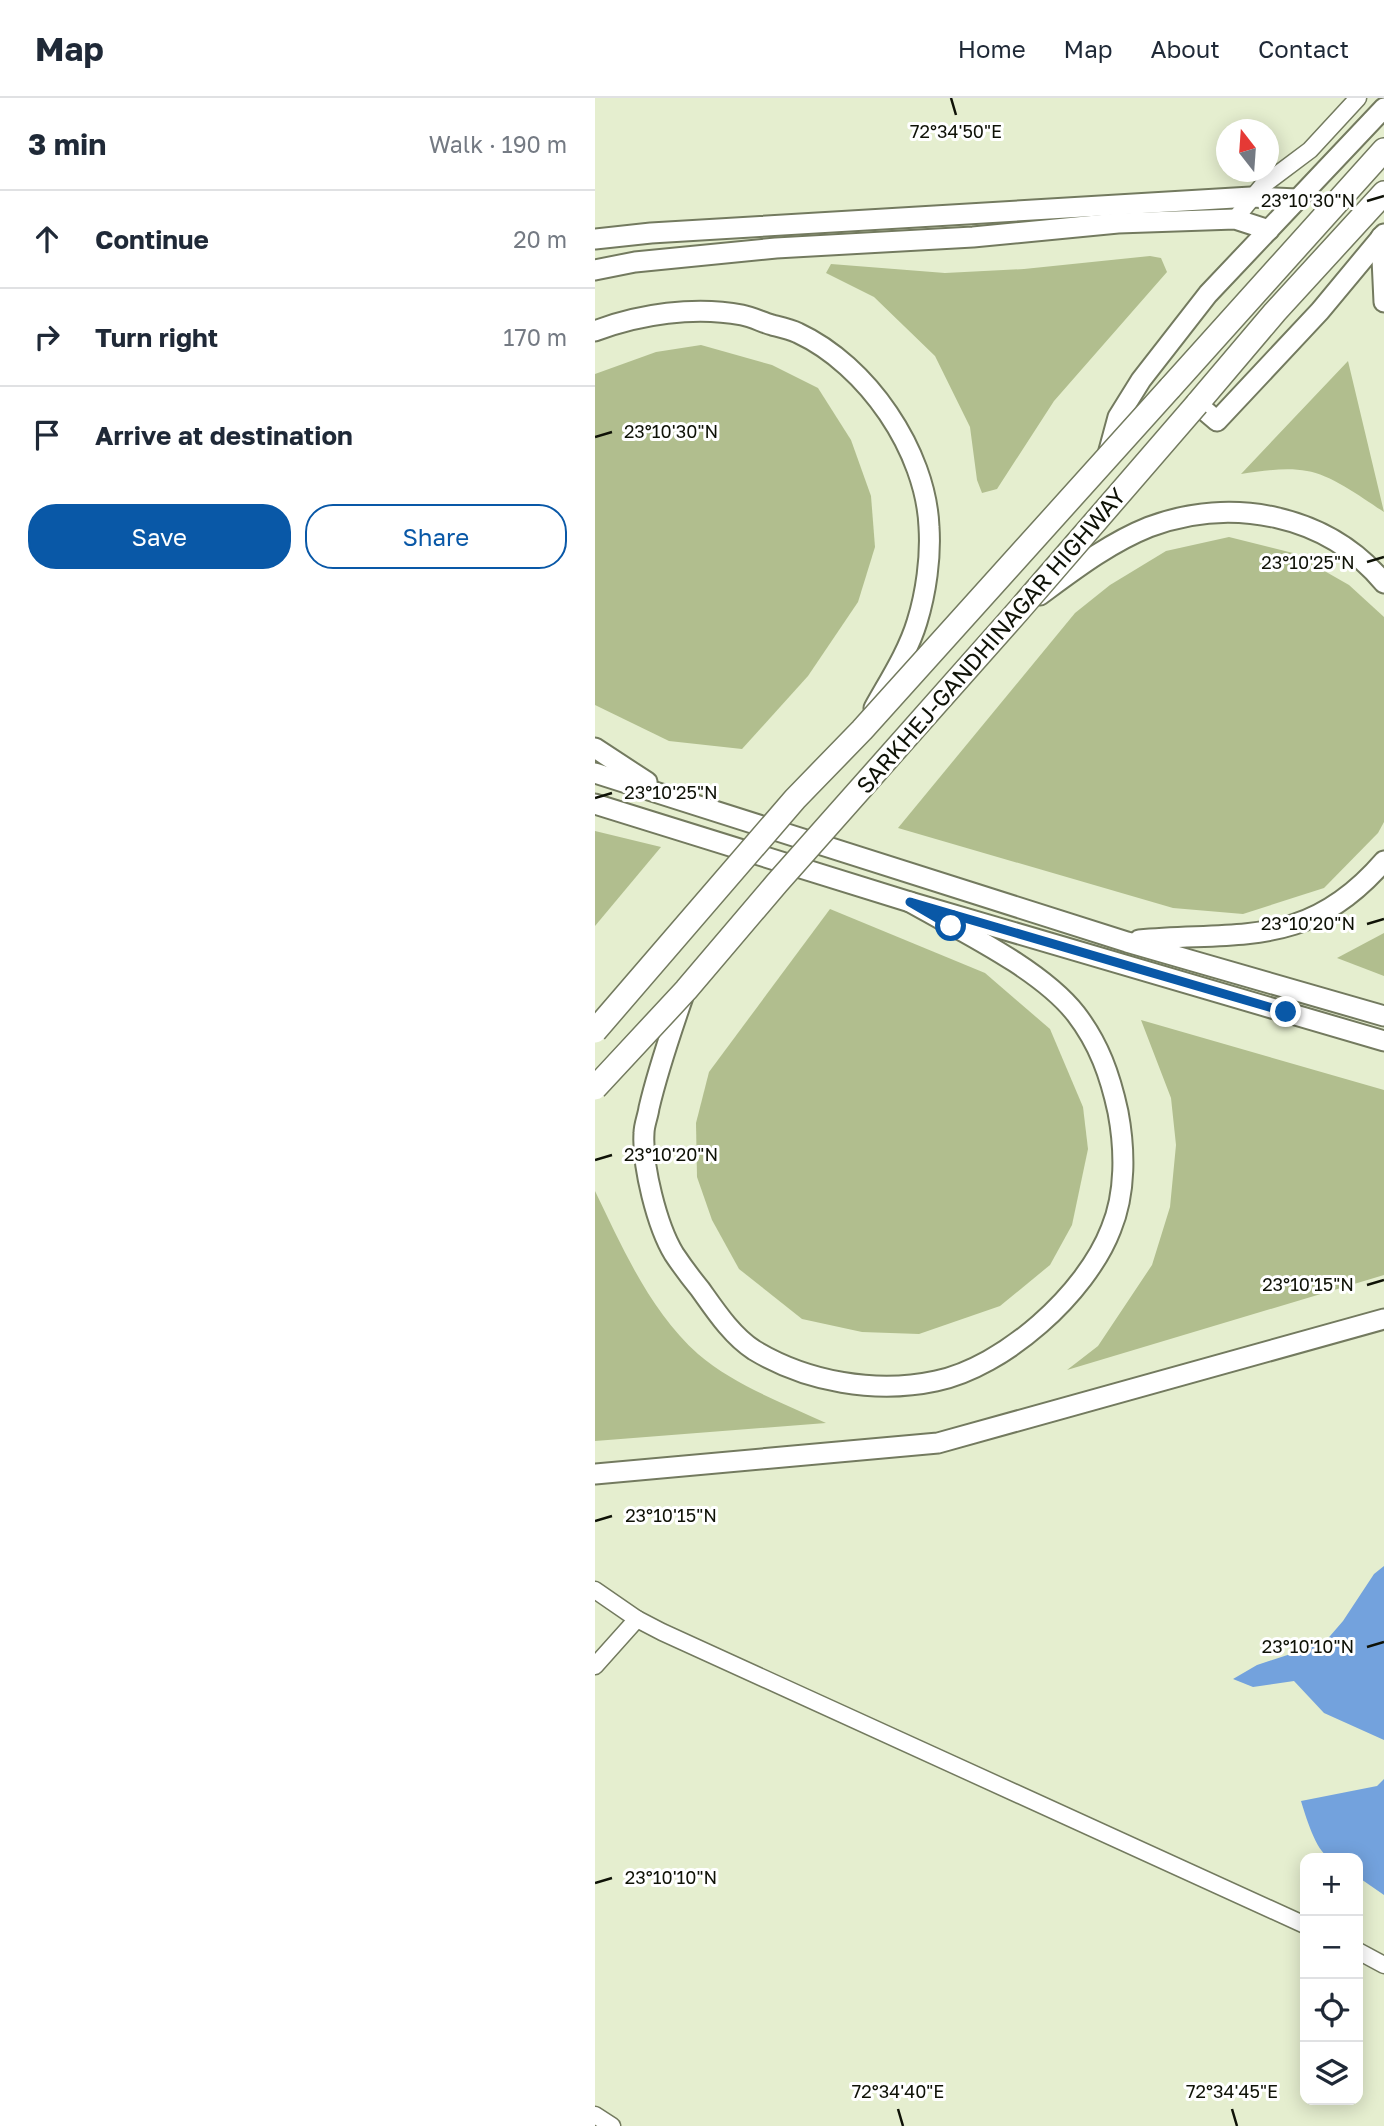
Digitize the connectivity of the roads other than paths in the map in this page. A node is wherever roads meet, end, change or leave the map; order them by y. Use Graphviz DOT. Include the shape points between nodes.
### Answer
graph roads {
  1 [pos="1358,98"];
  2 [pos="1384,108"];
  3 [pos="1384,150"];
  4 [pos="1384,193"];
  5 [pos="1253,197"];
  6 [pos="1297,199"];
  7 [pos="1235,219"];
  8 [pos="1269,230"];
  9 [pos="1383,236"];
  10 [pos="595,239"];
  11 [pos="595,270"];
  12 [pos="1384,302"];
  13 [pos="595,331"];
  14 [pos="1197,404"];
  15 [pos="1108,454"];
  16 [pos="1384,583"];
  17 [pos="1019,610"];
  18 [pos="862,730"];
  19 [pos="595,748"];
  20 [pos="595,773"];
  21 [pos="669,797"];
  22 [pos="595,804"];
  23 [pos="1384,861"];
  24 [pos="910,902"];
  25 [pos="1128,942"];
  26 [pos="686,990"];
  27 [pos="1384,1016"];
  28 [pos="595,1031"];
  29 [pos="1384,1041"];
  30 [pos="595,1088"];
  31 [pos="1384,1319"];
  32 [pos="595,1474"];
  33 [pos="595,1590"];
  34 [pos="637,1619"];
  35 [pos="595,1666"];
  36 [pos="1300,1923"];
  37 [pos="1363,1954"];
  38 [pos="1384,1965"];
  39 [pos="595,2115"];
  40 [pos="612,2126"];
  1 -- 5 [label="street" via="1311,150"];
  2 -- 6 [label="main road"];
  3 -- 15 [label="highway, SARKHEJ-GANDHINAGAR HIGHWAY, bridge"];
  4 -- 14 [label="highway, SARKHEJ-GANDHINAGAR HIGHWAY"];
  5 -- 6 [label="main road"];
  5 -- 7 [label="street"];
  5 -- 10 [label="main road"];
  6 -- 8 [label="main road"];
  7 -- 8 [label="main road"];
  7 -- 11 [label="main road" via="776,248"];
  8 -- 15 [label="main road" via="1208,294 1141,380 1118,417"];
  9 -- 12 [label="main road"];
  9 -- 14 [label="main road" via="1217,421"];
  13 -- 18 [label="main road" via="656,314 741,315 797,332 845,363 884,405 919,474 929,526 927,570 917,623"];
  14 -- 17 [label="highway, SARKHEJ-GANDHINAGAR HIGHWAY, bridge"];
  15 -- 18 [label="highway, SARKHEJ-GANDHINAGAR HIGHWAY, bridge"];
  16 -- 17 [label="main road" via="1313,528 1247,512 1215,513 1177,519 1130,536"];
  17 -- 26 [label="highway, SARKHEJ-GANDHINAGAR HIGHWAY, bridge"];
  18 -- 28 [label="highway, SARKHEJ-GANDHINAGAR HIGHWAY, bridge" via="787,808"];
  19 -- 21 [label="main road"];
  20 -- 21 [label="main road"];
  21 -- 25 [label="main road"];
  22 -- 24 [label="main road"];
  23 -- 25 [label="main road" via="1345,899 1285,928"];
  24 -- 26 [label="main road" via="1032,973 1075,1013 1102,1054 1123,1137 1122,1185 1112,1229 1093,1263 1060,1307 985,1364 938,1381 893,1386 839,1382 797,1372 752,1348 720,1317 673,1252 650,1195 644,1133 657,1074"];
  24 -- 29 [label="main road"];
  25 -- 27 [label="main road"];
  26 -- 30 [label="highway, SARKHEJ-GANDHINAGAR HIGHWAY, bridge"];
  31 -- 32 [label="main road" via="938,1443"];
  33 -- 34 [label="street"];
  34 -- 35 [label="street"];
  34 -- 36 [label="street"];
  37 -- 38 [label="street"];
  39 -- 40 [label="street"];
}
